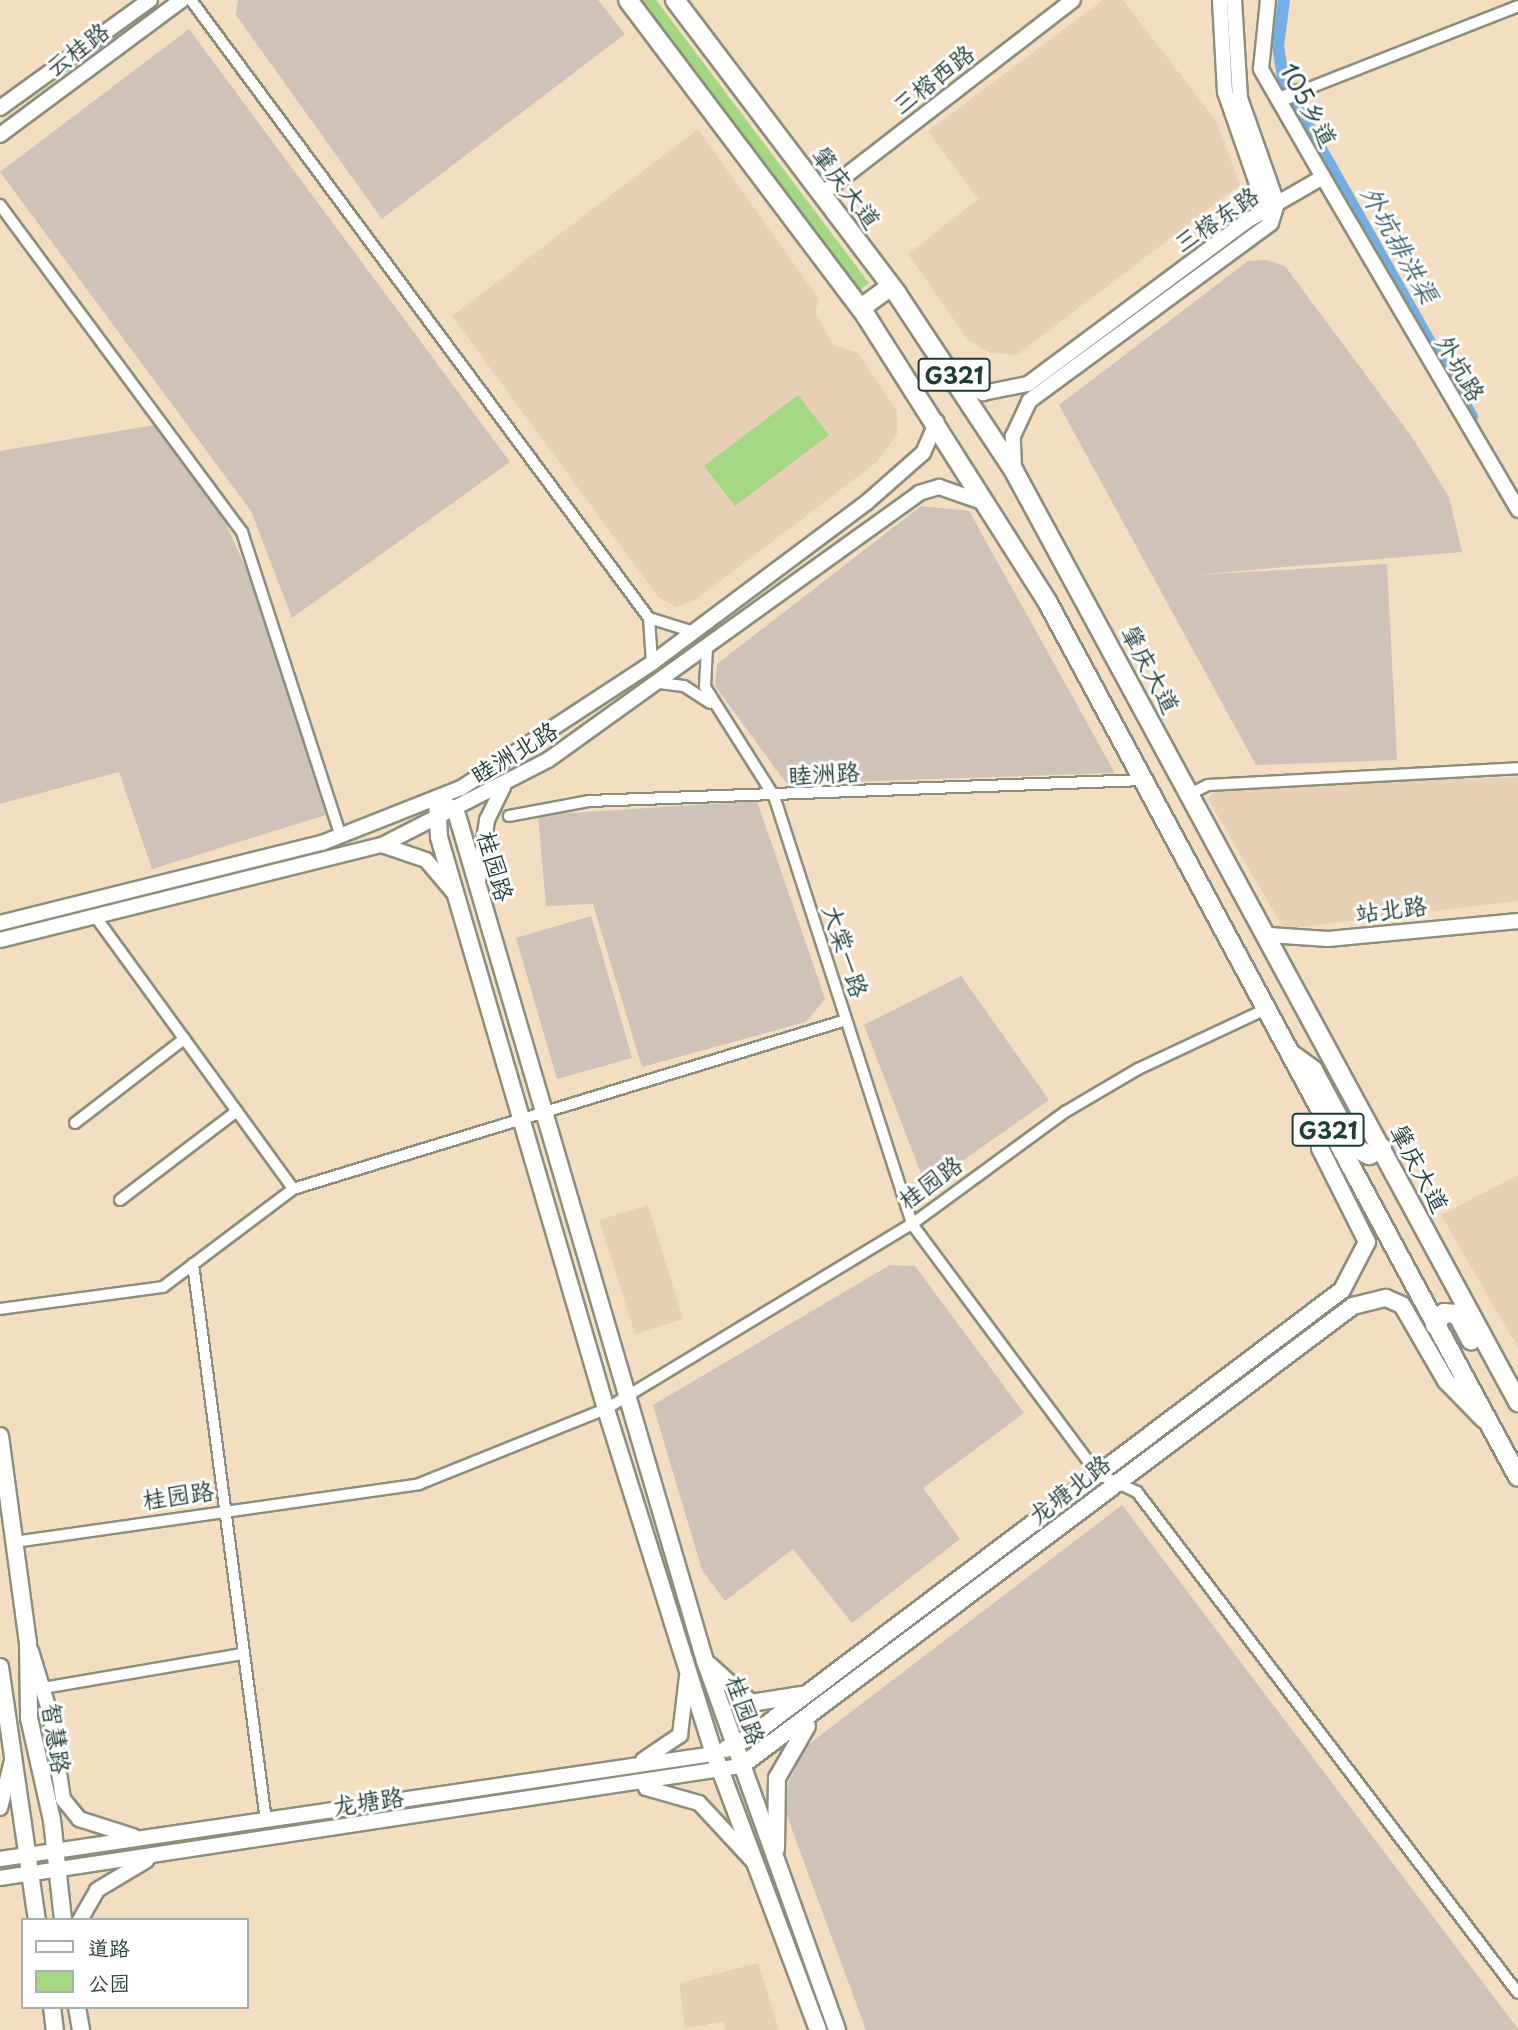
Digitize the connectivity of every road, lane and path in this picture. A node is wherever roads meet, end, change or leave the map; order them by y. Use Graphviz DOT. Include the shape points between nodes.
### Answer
graph roads {
  1 [pos="150,0"];
  2 [pos="182,0"];
  3 [pos="191,0"];
  4 [pos="628,0"];
  5 [pos="675,0"];
  6 [pos="1073,0"];
  7 [pos="1220,0"];
  8 [pos="1234,0"];
  9 [pos="1268,0"];
  10 [pos="1518,6"];
  11 [pos="1298,92"];
  12 [pos="1279,100"];
  13 [pos="0,108"];
  14 [pos="0,135"];
  15 [pos="1323,177"];
  16 [pos="822,194"];
  17 [pos="0,205"];
  18 [pos="1271,212"];
  19 [pos="891,286"];
  20 [pos="861,308"];
  21 [pos="958,381"];
  22 [pos="937,422"];
  23 [pos="1013,471"];
  24 [pos="866,503"];
  25 [pos="988,505"];
  26 [pos="1518,510"];
  27 [pos="877,520"];
  28 [pos="649,618"];
  29 [pos="694,632"];
  30 [pos="707,647"];
  31 [pos="652,663"];
  32 [pos="659,683"];
  33 [pos="712,705"];
  34 [pos="1518,768"];
  35 [pos="1142,780"];
  36 [pos="504,786"];
  37 [pos="1190,793"];
  38 [pos="775,796"];
  39 [pos="437,799"];
  40 [pos="456,812"];
  41 [pos="509,816"];
  42 [pos="434,821"];
  43 [pos="341,836"];
  44 [pos="382,845"];
  45 [pos="478,883"];
  46 [pos="455,894"];
  47 [pos="95,916"];
  48 [pos="1518,921"];
  49 [pos="0,923"];
  50 [pos="1269,935"];
  51 [pos="0,940"];
  52 [pos="1264,1010"];
  53 [pos="846,1020"];
  54 [pos="184,1039"];
  55 [pos="1284,1049"];
  56 [pos="236,1111"];
  57 [pos="543,1112"];
  58 [pos="521,1119"];
  59 [pos="1323,1122"];
  60 [pos="75,1123"];
  61 [pos="1382,1148"];
  62 [pos="293,1189"];
  63 [pos="120,1200"];
  64 [pos="912,1224"];
  65 [pos="193,1264"];
  66 [pos="0,1309"];
  67 [pos="1435,1325"];
  68 [pos="625,1399"];
  69 [pos="1518,1403"];
  70 [pos="606,1409"];
  71 [pos="1491,1426"];
  72 [pos="0,1436"];
  73 [pos="1098,1474"];
  74 [pos="1518,1477"];
  75 [pos="1115,1481"];
  76 [pos="222,1512"];
  77 [pos="14,1542"];
  78 [pos="28,1642"];
  79 [pos="242,1654"];
  80 [pos="705,1661"];
  81 [pos="0,1667"];
  82 [pos="687,1668"];
  83 [pos="43,1688"];
  84 [pos="810,1692"];
  85 [pos="817,1713"];
  86 [pos="734,1745"];
  87 [pos="713,1754"];
  88 [pos="13,1760"];
  89 [pos="741,1766"];
  90 [pos="626,1768"];
  91 [pos="721,1772"];
  92 [pos="634,1786"];
  93 [pos="0,1808"];
  94 [pos="266,1821"];
  95 [pos="145,1838"];
  96 [pos="57,1851"];
  97 [pos="156,1854"];
  98 [pos="29,1855"];
  99 [pos="0,1859"];
  100 [pos="759,1868"];
  101 [pos="59,1870"];
  102 [pos="778,1872"];
  103 [pos="29,1874"];
  104 [pos="0,1878"];
  105 [pos="37,1918"];
  106 [pos="63,1918"];
  107 [pos="81,1918"];
  108 [pos="1518,1993"];
  109 [pos="52,2009"];
  110 [pos="77,2009"];
  111 [pos="55,2030"];
  112 [pos="81,2030"];
  113 [pos="818,2030"];
  114 [pos="837,2030"];
  1 -- 13 [label="street, 云桂路"];
  2 -- 14 [label="street, 云桂路"];
  3 -- 28 [label="street"];
  4 -- 20 [label="highway, G321"];
  5 -- 16 [label="highway, 肇庆大道 / G321"];
  6 -- 16 [label="street, 三榕西路"];
  7 -- 18 [label="street" via="1224,92"];
  8 -- 18 [label="street" via="1240,98"];
  9 -- 12 [label="street, 105乡道" via="1261,69"];
  10 -- 11 [label="street"];
  11 -- 12 [label="street"];
  12 -- 15 [label="street, 105乡道"];
  15 -- 18 [label="street, 105乡道"];
  15 -- 26 [label="street, 外坑路"];
  16 -- 19 [label="highway, 肇庆大道 / G321"];
  17 -- 43 [label="street" via="242,532"];
  18 -- 21 [label="street, 三榕东路" via="1028,384 983,393"];
  18 -- 23 [label="street, 三榕东路" via="1029,401 1013,436"];
  19 -- 20 [label="highway"];
  19 -- 21 [label="highway, 肇庆大道 / G321"];
  20 -- 22 [label="highway, G321"];
  21 -- 23 [label="highway, 肇庆大道 / G321"];
  22 -- 24 [label="street, 睦洲北路" via="923,453"];
  22 -- 25 [label="highway, G321"];
  23 -- 37 [label="highway, 肇庆大道 / G321"];
  24 -- 27 [label="street" via="894,489 899,495"];
  24 -- 29 [label="street, 睦洲北路"];
  25 -- 27 [label="street, 睦洲北路" via="939,487"];
  25 -- 35 [label="highway, G321"];
  27 -- 30 [label="street, 睦洲北路"];
  28 -- 29 [label="street"];
  28 -- 31 [label="street"];
  29 -- 31 [label="street, 睦洲北路"];
  30 -- 32 [label="street, 睦洲北路"];
  30 -- 33 [label="street" via="703,672"];
  31 -- 39 [label="street, 睦洲北路" via="531,746"];
  32 -- 33 [label="street" via="684,686"];
  32 -- 36 [label="street, 睦洲北路"];
  33 -- 38 [label="street, 大棠一路"];
  34 -- 37 [label="street" via="1208,785"];
  35 -- 38 [label="street, 睦洲路"];
  35 -- 52 [label="highway, G321"];
  36 -- 40 [label="street, 睦洲北路"];
  36 -- 45 [label="street" via="487,820"];
  37 -- 50 [label="highway, 肇庆大道 / G321"];
  38 -- 41 [label="street, 睦洲路" via="589,801"];
  38 -- 53 [label="street, 大棠一路"];
  39 -- 40 [label="main road, 桂园路"];
  39 -- 42 [label="main road"];
  39 -- 43 [label="street, 睦洲北路"];
  40 -- 42 [label="street, 睦洲北路"];
  40 -- 45 [label="main road, 桂园路"];
  42 -- 44 [label="street, 睦洲北路"];
  42 -- 46 [label="main road"];
  43 -- 49 [label="street, 睦洲北路"];
  44 -- 46 [label="street" via="426,860"];
  44 -- 47 [label="street, 睦洲北路"];
  45 -- 57 [label="main road, 桂园路"];
  46 -- 58 [label="main road"];
  47 -- 51 [label="street, 睦洲北路"];
  47 -- 54 [label="street"];
  48 -- 50 [label="street, 站北路" via="1328,939"];
  50 -- 61 [label="highway, 肇庆大道 / G321"];
  52 -- 55 [label="highway, G321"];
  52 -- 64 [label="street, 桂园路" via="1138,1069 1065,1112"];
  53 -- 57 [label="street"];
  53 -- 64 [label="street, 大棠一路"];
  54 -- 56 [label="street"];
  54 -- 60 [label="street"];
  55 -- 59 [label="highway, G321"];
  55 -- 61 [label="highway" via="1313,1070 1356,1148 1369,1155"];
  56 -- 62 [label="street"];
  56 -- 63 [label="street"];
  57 -- 58 [label="street"];
  57 -- 68 [label="main road, 桂园路"];
  58 -- 62 [label="street"];
  58 -- 70 [label="main road"];
  59 -- 67 [label="highway, G321"];
  59 -- 73 [label="main road, 龙塘北路" via="1320,1148 1367,1242 1342,1290"];
  61 -- 69 [label="highway, 肇庆大道 / G321"];
  62 -- 65 [label="street"];
  64 -- 68 [label="street, 桂园路"];
  64 -- 73 [label="street, 大棠一路"];
  65 -- 66 [label="street" via="163,1287"];
  65 -- 76 [label="street"];
  67 -- 69 [label="highway" via="1444,1312 1457,1314 1493,1381"];
  67 -- 71 [label="highway, G321"];
  68 -- 70 [label="street, 桂园路"];
  68 -- 80 [label="main road, 桂园路"];
  70 -- 76 [label="street, 桂园路" via="419,1485"];
  70 -- 82 [label="main road"];
  71 -- 74 [label="highway, G321"];
  71 -- 75 [label="main road, 龙塘北路" via="1446,1381 1402,1305 1386,1298 1353,1306"];
  72 -- 77 [label="main road, 智慧路"];
  73 -- 75 [label="street"];
  73 -- 84 [label="main road, 龙塘北路"];
  75 -- 85 [label="main road, 龙塘北路"];
  75 -- 108 [label="street" via="1136,1492"];
  76 -- 77 [label="street, 桂园路"];
  76 -- 79 [label="street"];
  77 -- 78 [label="main road, 智慧路"];
  78 -- 83 [label="street"];
  78 -- 96 [label="main road, 智慧路" via="29,1718"];
  79 -- 83 [label="street"];
  79 -- 94 [label="street"];
  80 -- 84 [label="main road" via="751,1703"];
  80 -- 86 [label="main road, 桂园路"];
  81 -- 88 [label="main road, 智慧路"];
  82 -- 87 [label="main road"];
  82 -- 90 [label="street" via="688,1709 680,1735 661,1752"];
  83 -- 95 [label="street" via="63,1799 89,1825"];
  84 -- 86 [label="main road, 龙塘北路"];
  85 -- 89 [label="main road, 龙塘北路"];
  85 -- 102 [label="main road" via="776,1778"];
  86 -- 87 [label="main road, 龙塘北路"];
  86 -- 89 [label="main road, 桂园路"];
  87 -- 90 [label="street"];
  87 -- 91 [label="main road"];
  88 -- 93 [label="street"];
  88 -- 98 [label="main road, 智慧路"];
  89 -- 91 [label="street, 龙塘路"];
  89 -- 102 [label="main road, 桂园路"];
  90 -- 94 [label="street"];
  91 -- 92 [label="street, 龙塘路"];
  91 -- 100 [label="main road"];
  92 -- 97 [label="street, 龙塘路"];
  92 -- 100 [label="street" via="699,1803"];
  94 -- 95 [label="street"];
  95 -- 96 [label="street"];
  96 -- 98 [label="street"];
  96 -- 101 [label="main road, 智慧路"];
  97 -- 101 [label="street, 龙塘路"];
  97 -- 107 [label="street" via="97,1890"];
  98 -- 99 [label="street"];
  98 -- 103 [label="main road, 智慧路"];
  100 -- 113 [label="main road"];
  101 -- 103 [label="street, 龙塘路"];
  101 -- 106 [label="main road, 智慧路"];
  102 -- 114 [label="main road, 桂园路"];
  103 -- 104 [label="street, 龙塘路"];
  103 -- 105 [label="main road, 智慧路"];
  109 -- 111 [label="main road"];
  110 -- 112 [label="main road"];
}
